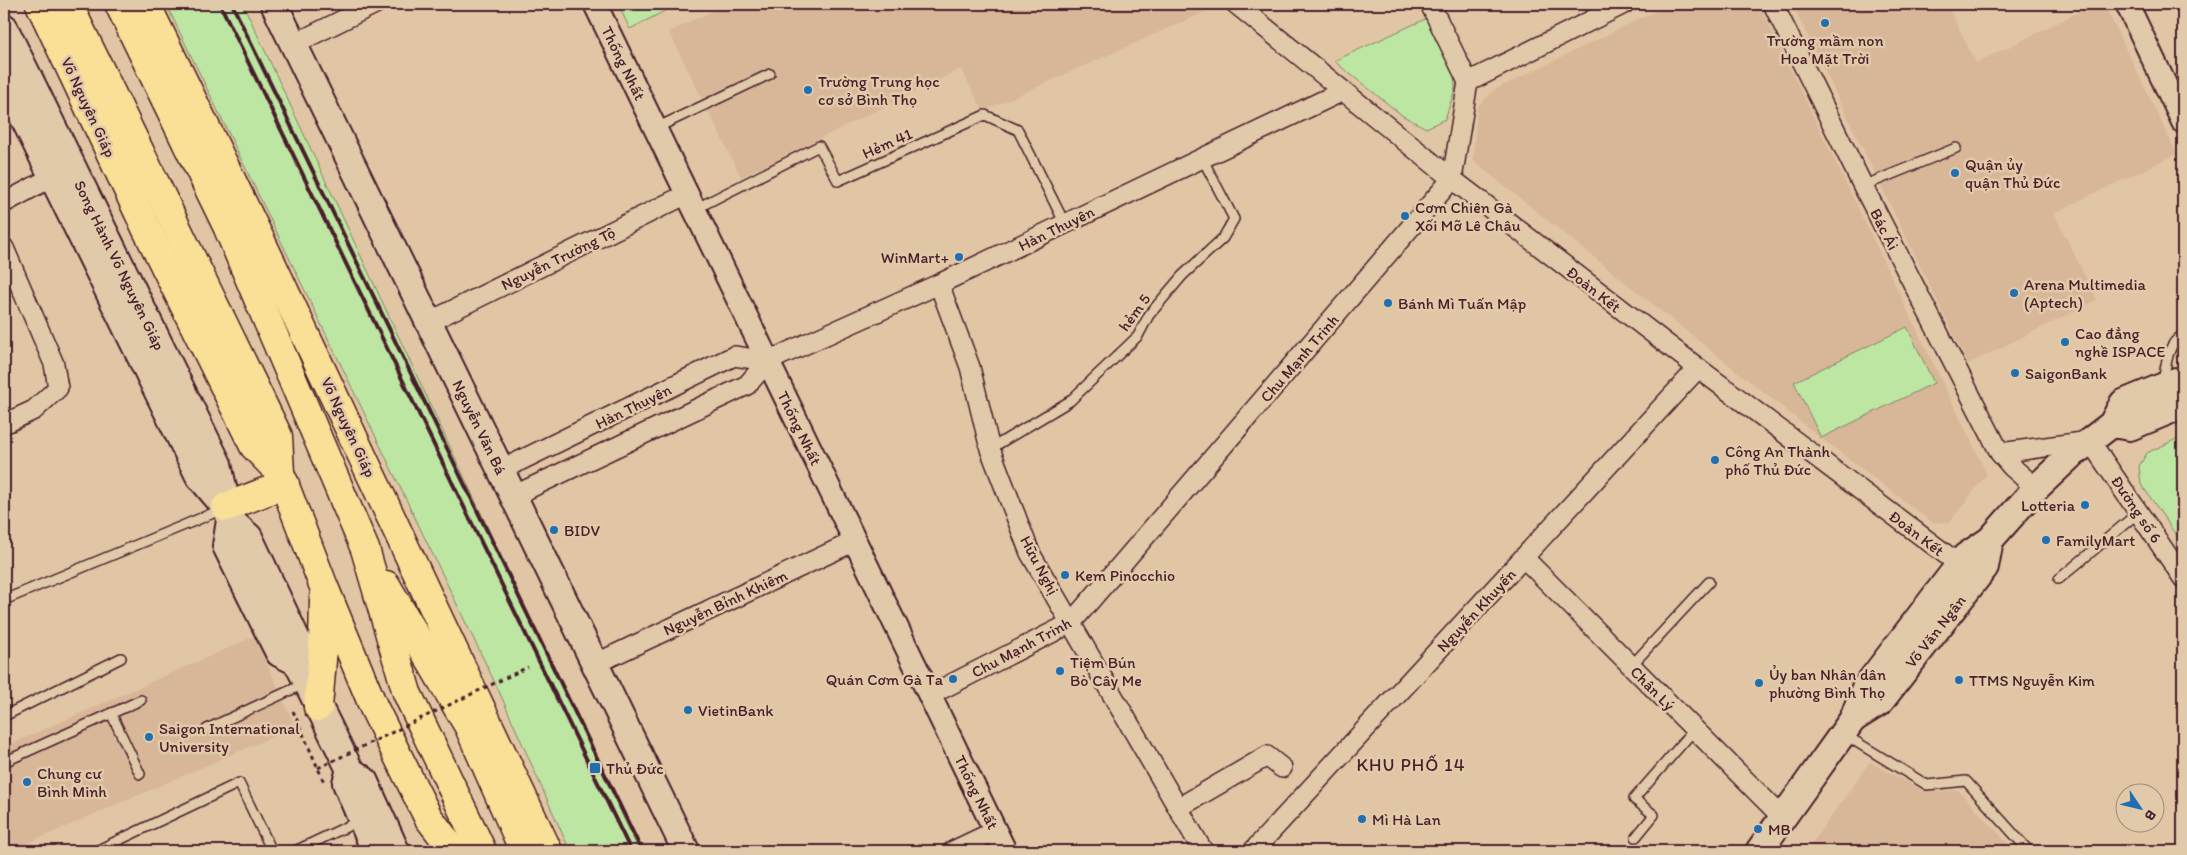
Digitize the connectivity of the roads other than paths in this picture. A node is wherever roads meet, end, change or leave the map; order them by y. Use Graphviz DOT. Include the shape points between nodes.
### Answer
graph roads {
  1 [pos="40,4"];
  2 [pos="68,4"];
  3 [pos="119,4"];
  4 [pos="146,4"];
  5 [pos="274,4"];
  6 [pos="375,4"];
  7 [pos="595,4"];
  8 [pos="1236,4"];
  9 [pos="1430,4"];
  10 [pos="1624,4"];
  11 [pos="1772,4"];
  12 [pos="2126,4"];
  13 [pos="4,26"];
  14 [pos="294,44"];
  15 [pos="770,74"];
  16 [pos="4,78"];
  17 [pos="182,80"];
  18 [pos="1468,82"];
  19 [pos="1343,90"];
  20 [pos="175,119"];
  21 [pos="2183,122"];
  22 [pos="655,128"];
  23 [pos="1956,148"];
  24 [pos="1202,158"];
  25 [pos="52,177"];
  26 [pos="1452,179"];
  27 [pos="1863,186"];
  28 [pos="691,202"];
  29 [pos="4,203"];
  30 [pos="1065,224"];
  31 [pos="227,226"];
  32 [pos="261,241"];
  33 [pos="4,248"];
  34 [pos="939,284"];
  35 [pos="429,322"];
  36 [pos="2183,335"];
  37 [pos="768,361"];
  38 [pos="1698,368"];
  39 [pos="2173,385"];
  40 [pos="2183,405"];
  41 [pos="4,424"];
  42 [pos="2112,424"];
  43 [pos="2090,441"];
  44 [pos="990,450"];
  45 [pos="2000,453"];
  46 [pos="501,470"];
  47 [pos="283,478"];
  48 [pos="2036,488"];
  49 [pos="513,496"];
  50 [pos="2139,512"];
  51 [pos="228,514"];
  52 [pos="855,540"];
  53 [pos="1990,540"];
  54 [pos="365,549"];
  55 [pos="1524,558"];
  56 [pos="1960,565"];
  57 [pos="2183,578"];
  58 [pos="2060,579"];
  59 [pos="1708,582"];
  60 [pos="324,587"];
  61 [pos="4,600"];
  62 [pos="1071,623"];
  63 [pos="120,658"];
  64 [pos="595,664"];
  65 [pos="1631,666"];
  66 [pos="303,691"];
  67 [pos="930,695"];
  68 [pos="141,700"];
  69 [pos="111,713"];
  70 [pos="4,716"];
  71 [pos="1848,726"];
  72 [pos="207,729"];
  73 [pos="1694,730"];
  74 [pos="4,762"];
  75 [pos="1282,768"];
  76 [pos="350,770"];
  77 [pos="140,774"];
  78 [pos="1178,808"];
  79 [pos="1783,818"];
  80 [pos="362,820"];
  81 [pos="996,831"];
  82 [pos="433,832"];
  83 [pos="1636,837"];
  84 [pos="96,851"];
  85 [pos="272,851"];
  86 [pos="295,851"];
  87 [pos="375,851"];
  88 [pos="396,851"];
  89 [pos="454,851"];
  90 [pos="482,851"];
  91 [pos="524,851"];
  92 [pos="548,851"];
  93 [pos="686,851"];
  94 [pos="953,851"];
  95 [pos="1005,851"];
  96 [pos="1203,851"];
  97 [pos="1253,851"];
  98 [pos="1759,851"];
  99 [pos="2029,851"];
  1 -- 47 [label="highway, Võ Nguyên Giáp" via="254,446"];
  2 -- 47 [label="highway, Võ Nguyên Giáp" via="278,436"];
  3 -- 20 [label="highway, Võ Nguyên Giáp"];
  4 -- 17 [label="highway, Võ Nguyên Giáp"];
  5 -- 14 [label="main road, Nguyễn Văn Bá"];
  6 -- 14 [label="street"];
  7 -- 22 [label="street, Thống Nhất"];
  8 -- 19 [label="street, Đoàn Kết"];
  9 -- 18 [label="street"];
  10 -- 18 [label="street"];
  11 -- 27 [label="street, Bác Ái"];
  12 -- 21 [label="street"];
  13 -- 51 [label="main road, Song Hành Võ Nguyên Giáp" via="218,464"];
  14 -- 35 [label="main road, Nguyễn Văn Bá"];
  15 -- 22 [label="lane"];
  16 -- 25 [label="main road, Song Hành Võ Nguyên Giáp"];
  17 -- 20 [label="highway"];
  17 -- 32 [label="highway, Võ Nguyên Giáp"];
  18 -- 26 [label="street"];
  19 -- 24 [label="street, Hàn Thuyên"];
  19 -- 26 [label="street, Đoàn Kết"];
  20 -- 31 [label="highway, Võ Nguyên Giáp"];
  22 -- 28 [label="street, Thống Nhất"];
  23 -- 27 [label="lane"];
  24 -- 30 [label="street, Hàn Thuyên"];
  24 -- 44 [label="lane, hẻm 5" via="1234,219 1223,238 1182,276 1148,315 1138,336 1070,401"];
  25 -- 29 [label="street"];
  25 -- 51 [label="main road, Song Hành Võ Nguyên Giáp" via="199,476"];
  26 -- 38 [label="street, Đoàn Kết"];
  26 -- 62 [label="street, Chu Mạnh Trinh"];
  27 -- 45 [label="street, Bác Ái"];
  28 -- 30 [label="lane, Hẻm 41" via="819,146 838,181 985,115 1018,130"];
  28 -- 35 [label="street, Nguyễn Trường Tộ"];
  28 -- 37 [label="street, Thống Nhất"];
  30 -- 34 [label="street, Hàn Thuyên"];
  31 -- 32 [label="highway"];
  31 -- 54 [label="highway, Võ Nguyên Giáp"];
  32 -- 92 [label="highway, Võ Nguyên Giáp"];
  33 -- 41 [label="street" via="54,364 58,388 34,410"];
  34 -- 37 [label="street, Hàn Thuyên"];
  34 -- 44 [label="street, Hữu Nghị" via="970,367"];
  35 -- 46 [label="main road, Nguyễn Văn Bá"];
  36 -- 39 [label="lane" via="2169,353"];
  37 -- 46 [label="street, Hàn Thuyên" via="734,356"];
  37 -- 49 [label="street, Hàn Thuyên" via="747,385"];
  37 -- 52 [label="street, Thống Nhất"];
  38 -- 55 [label="street, Nguyễn Khuyến"];
  38 -- 56 [label="street, Đoàn Kết"];
  39 -- 42 [label="main road, Võ Văn Ngân" via="2123,403"];
  40 -- 42 [label="main road" via="2130,427"];
  42 -- 43 [label="main road, Võ Văn Ngân"];
  43 -- 45 [label="street"];
  43 -- 48 [label="main road, Võ Văn Ngân"];
  43 -- 50 [label="street, Đường số 6"];
  44 -- 62 [label="street, Hữu Nghị" via="1030,553"];
  45 -- 48 [label="street, Bác Ái"];
  46 -- 49 [label="main road, Nguyễn Văn Bá"];
  47 -- 51 [label="highway"];
  47 -- 60 [label="highway, Võ Nguyên Giáp"];
  48 -- 53 [label="main road, Võ Văn Ngân"];
  49 -- 64 [label="main road, Nguyễn Văn Bá"];
  50 -- 57 [label="street, Đường số 6"];
  50 -- 58 [label="lane"];
  51 -- 61 [label="lane"];
  51 -- 66 [label="main road, Song Hành Võ Nguyên Giáp" via="226,546 279,654"];
  52 -- 64 [label="street, Nguyễn Bỉnh Khiêm"];
  52 -- 67 [label="street, Thống Nhất"];
  53 -- 56 [label="main road, Võ Văn Ngân" via="1966,556"];
  53 -- 71 [label="main road, Võ Văn Ngân" via="1984,567 1973,582 1880,702"];
  54 -- 90 [label="highway, Võ Nguyên Giáp" via="407,693"];
  54 -- 91 [label="highway, Võ Nguyên Giáp" via="469,727"];
  55 -- 65 [label="street, Chân Lý"];
  55 -- 97 [label="street, Nguyễn Khuyến"];
  56 -- 71 [label="main road, Võ Văn Ngân" via="1865,688"];
  59 -- 65 [label="lane"];
  60 -- 66 [label="highway" via="323,648"];
  60 -- 82 [label="highway, Võ Nguyên Giáp" via="374,708"];
  62 -- 67 [label="street, Chu Mạnh Trinh"];
  62 -- 78 [label="street, Hữu Nghị"];
  63 -- 70 [label="lane"];
  64 -- 93 [label="main road, Nguyễn Văn Bá"];
  65 -- 73 [label="street, Chân Lý"];
  66 -- 72 [label="lane"];
  66 -- 76 [label="main road, Song Hành Võ Nguyên Giáp"];
  67 -- 81 [label="street, Thống Nhất"];
  68 -- 69 [label="lane"];
  69 -- 74 [label="lane"];
  69 -- 77 [label="lane"];
  71 -- 79 [label="main road, Võ Văn Ngân"];
  71 -- 99 [label="lane" via="1927,785 1966,781"];
  73 -- 79 [label="street, Chân Lý"];
  73 -- 83 [label="lane" via="1634,799 1654,815"];
  75 -- 78 [label="street" via="1267,756"];
  76 -- 80 [label="main road, Song Hành Võ Nguyên Giáp" via="346,783"];
  76 -- 88 [label="main road, Song Hành Võ Nguyên Giáp" via="364,780"];
  78 -- 96 [label="street, Hữu Nghị"];
  79 -- 98 [label="main road, Võ Văn Ngân"];
  80 -- 86 [label="lane"];
  80 -- 87 [label="main road, Song Hành Võ Nguyên Giáp"];
  81 -- 94 [label="street"];
  81 -- 95 [label="street, Thống Nhất"];
  82 -- 89 [label="highway, Võ Nguyên Giáp"];
  84 -- 85 [label="lane" via="239,783"];
}
